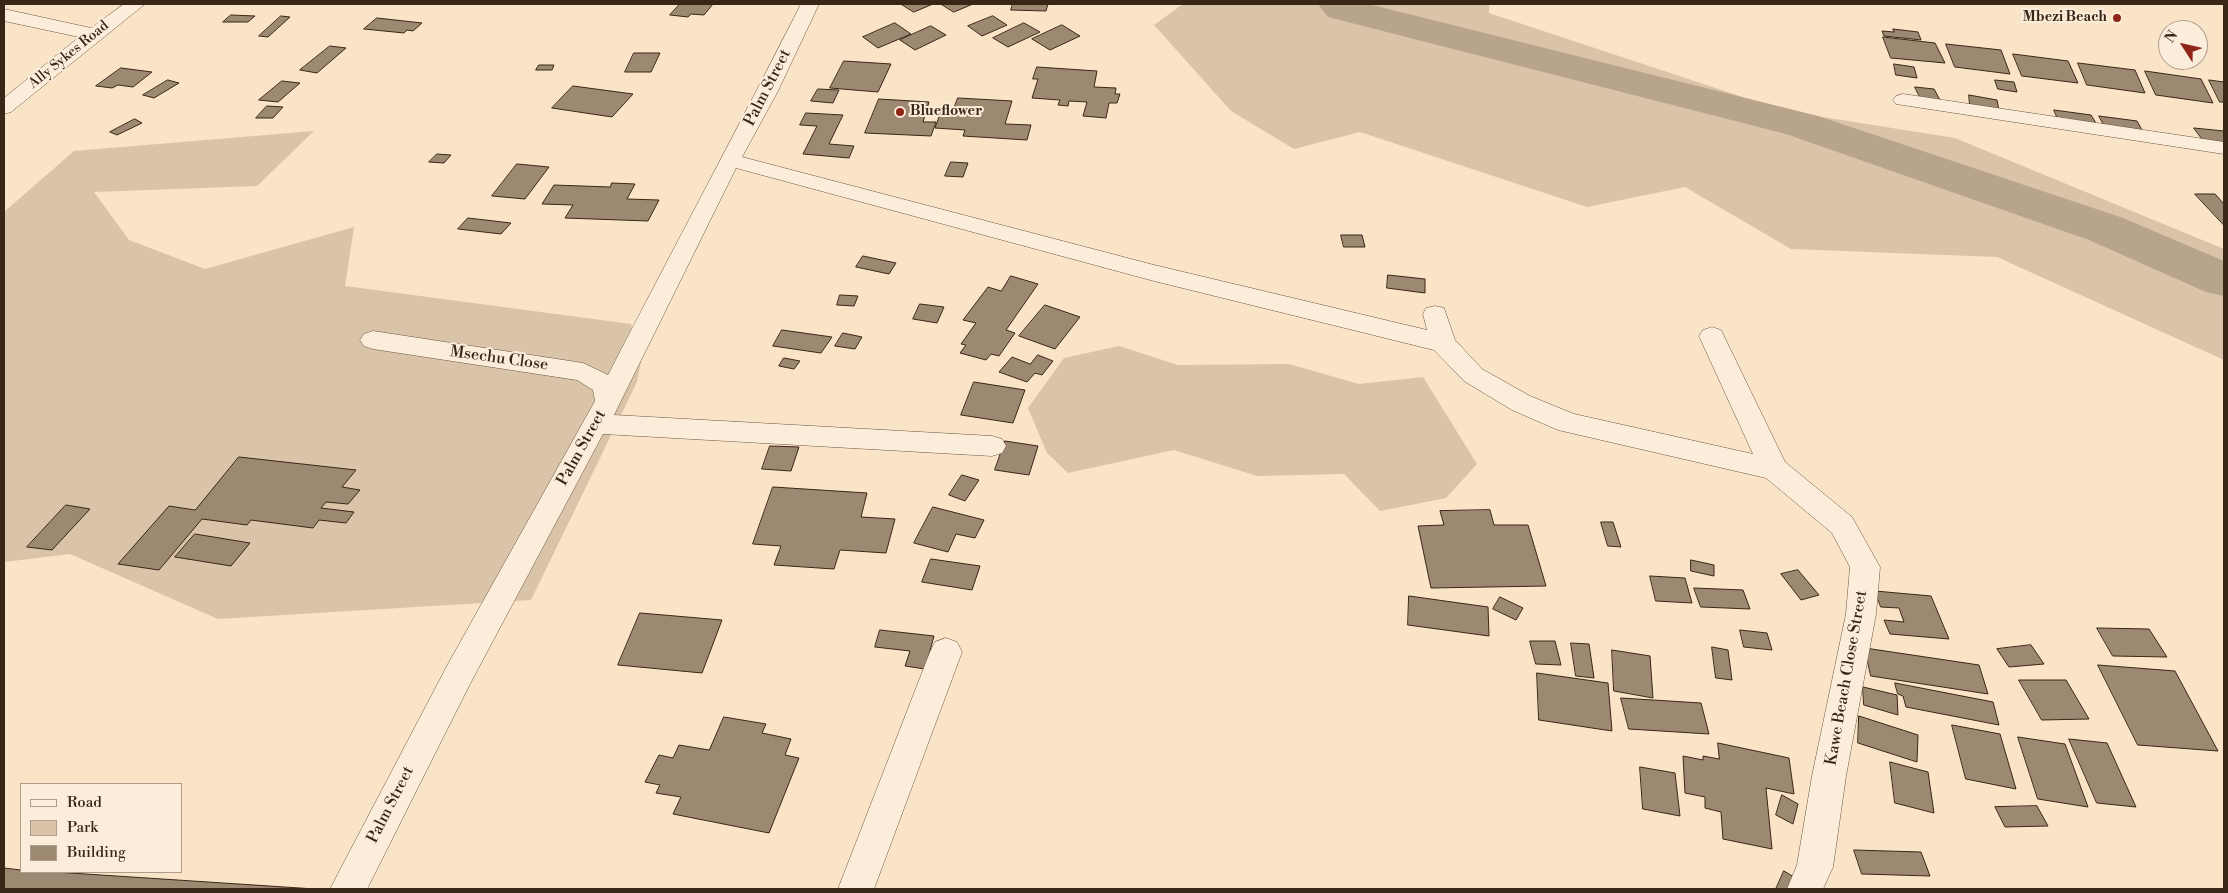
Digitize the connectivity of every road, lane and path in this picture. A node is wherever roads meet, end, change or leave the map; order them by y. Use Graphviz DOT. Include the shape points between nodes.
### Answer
graph roads {
  1 [pos="136,4"];
  2 [pos="810,4"];
  3 [pos="4,15"];
  4 [pos="94,34"];
  5 [pos="1903,100"];
  6 [pos="4,108"];
  7 [pos="2224,148"];
  8 [pos="729,160"];
  9 [pos="1435,314"];
  10 [pos="1712,336"];
  11 [pos="373,340"];
  12 [pos="1443,343"];
  13 [pos="601,412"];
  14 [pos="992,446"];
  15 [pos="1774,469"];
  16 [pos="946,652"];
  17 [pos="348,889"];
  18 [pos="856,889"];
  19 [pos="1805,889"];
  1 -- 4 [label="street, Ally Sykes Road"];
  2 -- 8 [label="street, Palm Street" via="768,92"];
  3 -- 4 [label="street"];
  4 -- 6 [label="street, Ally Sykes Road"];
  5 -- 7 [label="street"];
  8 -- 12 [label="street" via="1145,270"];
  8 -- 13 [label="street, Palm Street"];
  9 -- 12 [label="street"];
  10 -- 15 [label="street, Kawe Beach Close Street"];
  11 -- 13 [label="street, Msechu Close" via="583,372 605,385"];
  12 -- 15 [label="street" via="1473,375 1521,403 1568,422"];
  13 -- 14 [label="street" via="701,431"];
  13 -- 17 [label="street, Palm Street" via="459,674"];
  15 -- 19 [label="street, Kawe Beach Close Street" via="1842,525 1865,567 1862,614 1829,776 1815,867"];
  16 -- 18 [label="street"];
}
